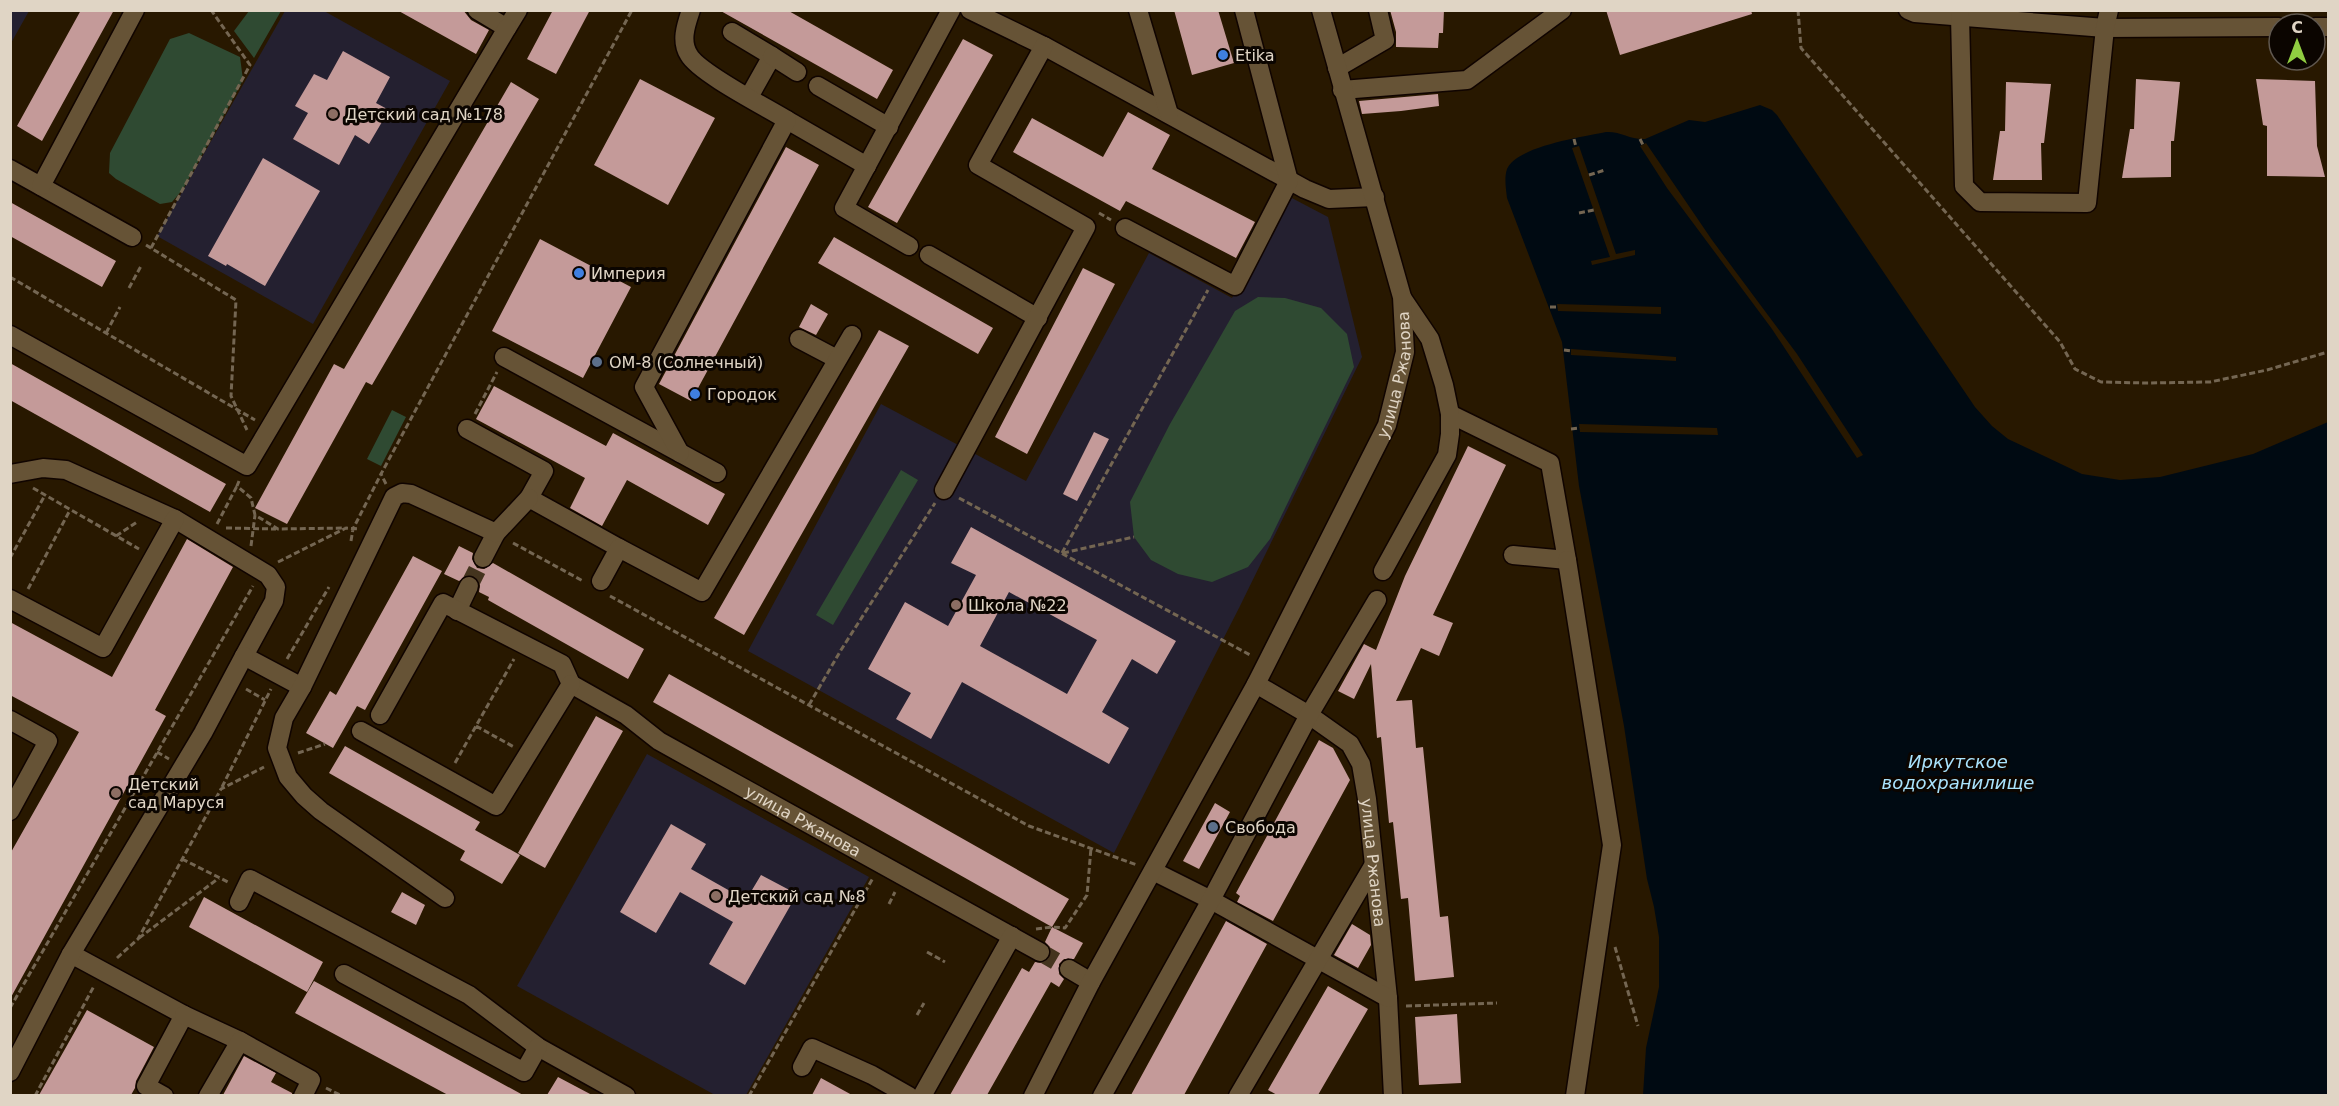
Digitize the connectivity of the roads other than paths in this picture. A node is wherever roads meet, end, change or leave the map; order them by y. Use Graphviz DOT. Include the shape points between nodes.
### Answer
graph roads {
  1 [pos="135,10"];
  2 [pos="477,10"];
  3 [pos="518,10"];
  4 [pos="691,10"];
  5 [pos="951,10"];
  6 [pos="970,10"];
  7 [pos="1138,10"];
  8 [pos="1244,10"];
  9 [pos="1321,10"];
  10 [pos="1378,10"];
  11 [pos="1562,10"];
  12 [pos="1916,12"];
  13 [pos="1960,16"];
  14 [pos="1546,19"];
  15 [pos="2107,19"];
  16 [pos="2267,26"];
  17 [pos="507,28"];
  18 [pos="732,32"];
  19 [pos="1044,46"];
  20 [pos="772,56"];
  21 [pos="1337,68"];
  22 [pos="797,72"];
  23 [pos="818,86"];
  24 [pos="1342,90"];
  25 [pos="749,97"];
  26 [pos="1169,114"];
  27 [pos="787,120"];
  28 [pos="889,127"];
  29 [pos="867,166"];
  30 [pos="10,169"];
  31 [pos="1289,181"];
  32 [pos="41,186"];
  33 [pos="1374,197"];
  34 [pos="1125,228"];
  35 [pos="132,237"];
  36 [pos="909,246"];
  37 [pos="929,255"];
  38 [pos="1402,297"];
  39 [pos="1038,318"];
  40 [pos="852,334"];
  41 [pos="10,335"];
  42 [pos="799,339"];
  43 [pos="504,357"];
  44 [pos="837,359"];
  45 [pos="1450,414"];
  46 [pos="467,429"];
  47 [pos="680,453"];
  48 [pos="10,474"];
  49 [pos="717,474"];
  50 [pos="944,490"];
  51 [pos="529,498"];
  52 [pos="175,519"];
  53 [pos="496,533"];
  54 [pos="620,548"];
  55 [pos="1513,555"];
  56 [pos="483,558"];
  57 [pos="1567,560"];
  58 [pos="1383,571"];
  59 [pos="469,586"];
  60 [pos="597,586"];
  61 [pos="1377,600"];
  62 [pos="15,601"];
  63 [pos="457,611"];
  64 [pos="244,656"];
  65 [pos="571,684"];
  66 [pos="1256,684"];
  67 [pos="302,687"];
  68 [pos="380,715"];
  69 [pos="1309,715"];
  70 [pos="10,720"];
  71 [pos="361,731"];
  72 [pos="10,811"];
  73 [pos="1373,866"];
  74 [pos="1153,871"];
  75 [pos="242,896"];
  76 [pos="445,898"];
  77 [pos="1211,900"];
  78 [pos="1012,936"];
  79 [pos="1040,952"];
  80 [pos="71,954"];
  81 [pos="1318,961"];
  82 [pos="1069,969"];
  83 [pos="344,974"];
  84 [pos="1091,982"];
  85 [pos="1395,1002"];
  86 [pos="184,1015"];
  87 [pos="240,1041"];
  88 [pos="538,1047"];
  89 [pos="802,1067"];
  90 [pos="10,1072"];
  91 [pos="1246,1093"];
  92 [pos="164,1095"];
  93 [pos="208,1095"];
  94 [pos="303,1095"];
  95 [pos="626,1095"];
  96 [pos="909,1095"];
  97 [pos="922,1095"];
  98 [pos="1033,1095"];
  99 [pos="1102,1095"];
  100 [pos="1394,1095"];
  101 [pos="1575,1095"];
  1 -- 32 [label="street"];
  2 -- 17 [label="street"];
  3 -- 17 [label="street"];
  4 -- 25 [label="street" via="683,35 688,55 700,67"];
  5 -- 28 [label="street"];
  6 -- 19 [label="street"];
  7 -- 26 [label="street"];
  8 -- 31 [label="street"];
  9 -- 21 [label="street, улица Ржанова"];
  10 -- 21 [label="street" via="1385,40"];
  11 -- 14 [label="street"];
  12 -- 13 [label="street"];
  13 -- 15 [label="street"];
  13 -- 15 [label="street" via="1964,186 1980,202 2087,203"];
  14 -- 24 [label="street" via="1467,80"];
  15 -- 16 [label="street"];
  17 -- 41 [label="street" via="252,459"];
  18 -- 20 [label="street"];
  19 -- 26 [label="street"];
  19 -- 39 [label="street" via="978,165 1086,227"];
  20 -- 22 [label="street"];
  20 -- 25 [label="street"];
  21 -- 24 [label="street, улица Ржанова"];
  23 -- 28 [label="street"];
  24 -- 33 [label="street, улица Ржанова"];
  25 -- 27 [label="street"];
  26 -- 31 [label="street"];
  27 -- 29 [label="street"];
  27 -- 47 [label="street" via="644,387"];
  28 -- 29 [label="street"];
  29 -- 36 [label="street" via="844,208"];
  30 -- 32 [label="street"];
  31 -- 33 [label="street" via="1329,199"];
  31 -- 34 [label="street" via="1235,286"];
  32 -- 35 [label="street"];
  33 -- 38 [label="street, улица Ржанова"];
  37 -- 39 [label="street"];
  38 -- 45 [label="street" via="1431,339"];
  38 -- 66 [label="street, улица Ржанова" via="1405,352 1387,424"];
  39 -- 50 [label="street"];
  40 -- 44 [label="street"];
  42 -- 44 [label="street"];
  43 -- 47 [label="street"];
  44 -- 54 [label="street" via="702,592"];
  45 -- 57 [label="street" via="1550,464"];
  45 -- 58 [label="street" via="1447,455"];
  46 -- 51 [label="street" via="543,471"];
  47 -- 49 [label="street"];
  48 -- 52 [label="street" via="43,468 66,470"];
  51 -- 53 [label="street"];
  51 -- 54 [label="street"];
  52 -- 62 [label="street" via="103,648"];
  52 -- 64 [label="street" via="268,575 276,587 274,601"];
  53 -- 56 [label="street"];
  53 -- 67 [label="street" via="411,494 402,493 394,498"];
  54 -- 60 [label="street"];
  55 -- 57 [label="street"];
  57 -- 101 [label="street" via="1612,845"];
  59 -- 63 [label="street"];
  61 -- 69 [label="street"];
  63 -- 65 [label="street" via="562,664"];
  63 -- 68 [label="street" via="442,603"];
  64 -- 67 [label="street"];
  64 -- 80 [label="street" via="203,733"];
  65 -- 71 [label="street" via="496,806"];
  65 -- 78 [label="street, улица Ржанова" via="626,715 659,741"];
  66 -- 69 [label="street, улица Ржанова"];
  66 -- 74 [label="street, улица Ржанова"];
  67 -- 76 [label="street" via="284,718 277,748 288,777 321,811"];
  69 -- 73 [label="street, улица Ржанова" via="1350,744 1360,764"];
  69 -- 77 [label="street"];
  70 -- 72 [label="street" via="48,741"];
  73 -- 81 [label="street"];
  73 -- 85 [label="street, улица Ржанова"];
  74 -- 77 [label="street"];
  74 -- 84 [label="street, улица Ржанова"];
  75 -- 88 [label="street" via="250,879 470,995"];
  77 -- 81 [label="street"];
  77 -- 99 [label="street"];
  78 -- 79 [label="street, улица Ржанова"];
  78 -- 97 [label="street"];
  80 -- 86 [label="street"];
  80 -- 90 [label="street"];
  81 -- 85 [label="street"];
  81 -- 91 [label="street"];
  82 -- 84 [label="street"];
  83 -- 88 [label="street" via="524,1072"];
  84 -- 98 [label="street, улица Ржанова"];
  85 -- 100 [label="street, улица Ржанова"];
  86 -- 87 [label="street"];
  86 -- 92 [label="street" via="146,1086"];
  87 -- 93 [label="street"];
  87 -- 94 [label="street" via="311,1080"];
  88 -- 95 [label="street"];
  89 -- 96 [label="street" via="812,1048"];
}
